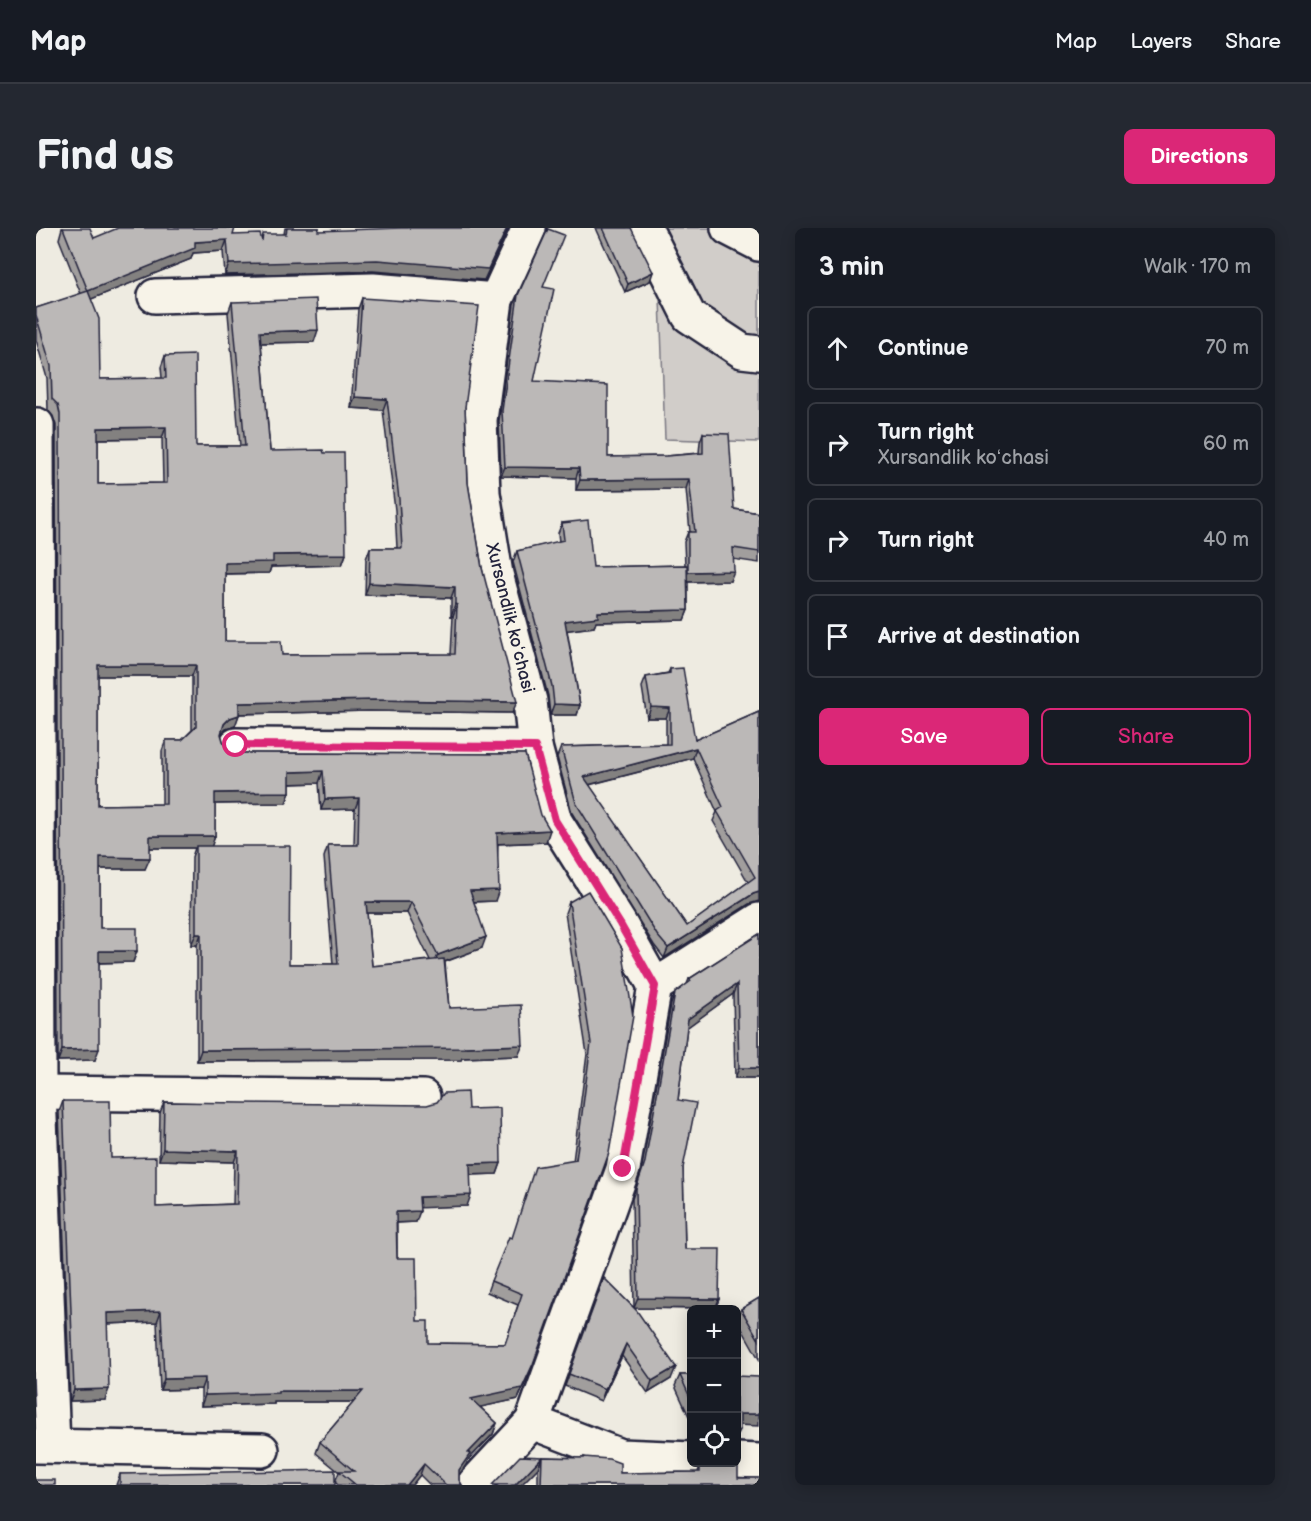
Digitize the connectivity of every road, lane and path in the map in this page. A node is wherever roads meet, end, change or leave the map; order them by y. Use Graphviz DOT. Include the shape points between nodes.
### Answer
graph roads {
  1 [pos="529,228"];
  2 [pos="645,228"];
  3 [pos="728,228"];
  4 [pos="759,244"];
  5 [pos="155,296"];
  6 [pos="496,300"];
  7 [pos="759,353"];
  8 [pos="37,425"];
  9 [pos="236,745"];
  10 [pos="535,747"];
  11 [pos="759,920"];
  12 [pos="655,986"];
  13 [pos="39,1093"];
  14 [pos="423,1097"];
  15 [pos="532,1422"];
  16 [pos="45,1446"];
  17 [pos="262,1450"];
  18 [pos="687,1458"];
  19 [pos="741,1460"];
  20 [pos="759,1461"];
  21 [pos="473,1485"];
  1 -- 6 [label="street, Xursandlik koʻchasi"];
  2 -- 7 [label="street" via="689,316 742,351"];
  3 -- 4 [label="street"];
  5 -- 6 [label="street" via="373,290"];
  6 -- 10 [label="street, Xursandlik koʻchasi" via="480,420 483,493 496,574 530,701"];
  8 -- 13 [label="street"];
  9 -- 10 [label="street"];
  10 -- 12 [label="street, Xursandlik koʻchasi" via="555,820"];
  11 -- 12 [label="street"];
  12 -- 15 [label="street" via="623,1169"];
  13 -- 14 [label="street"];
  13 -- 16 [label="street"];
  15 -- 18 [label="street" via="620,1456"];
  15 -- 21 [label="street"];
  16 -- 17 [label="street"];
  19 -- 20 [label="street"];
}
